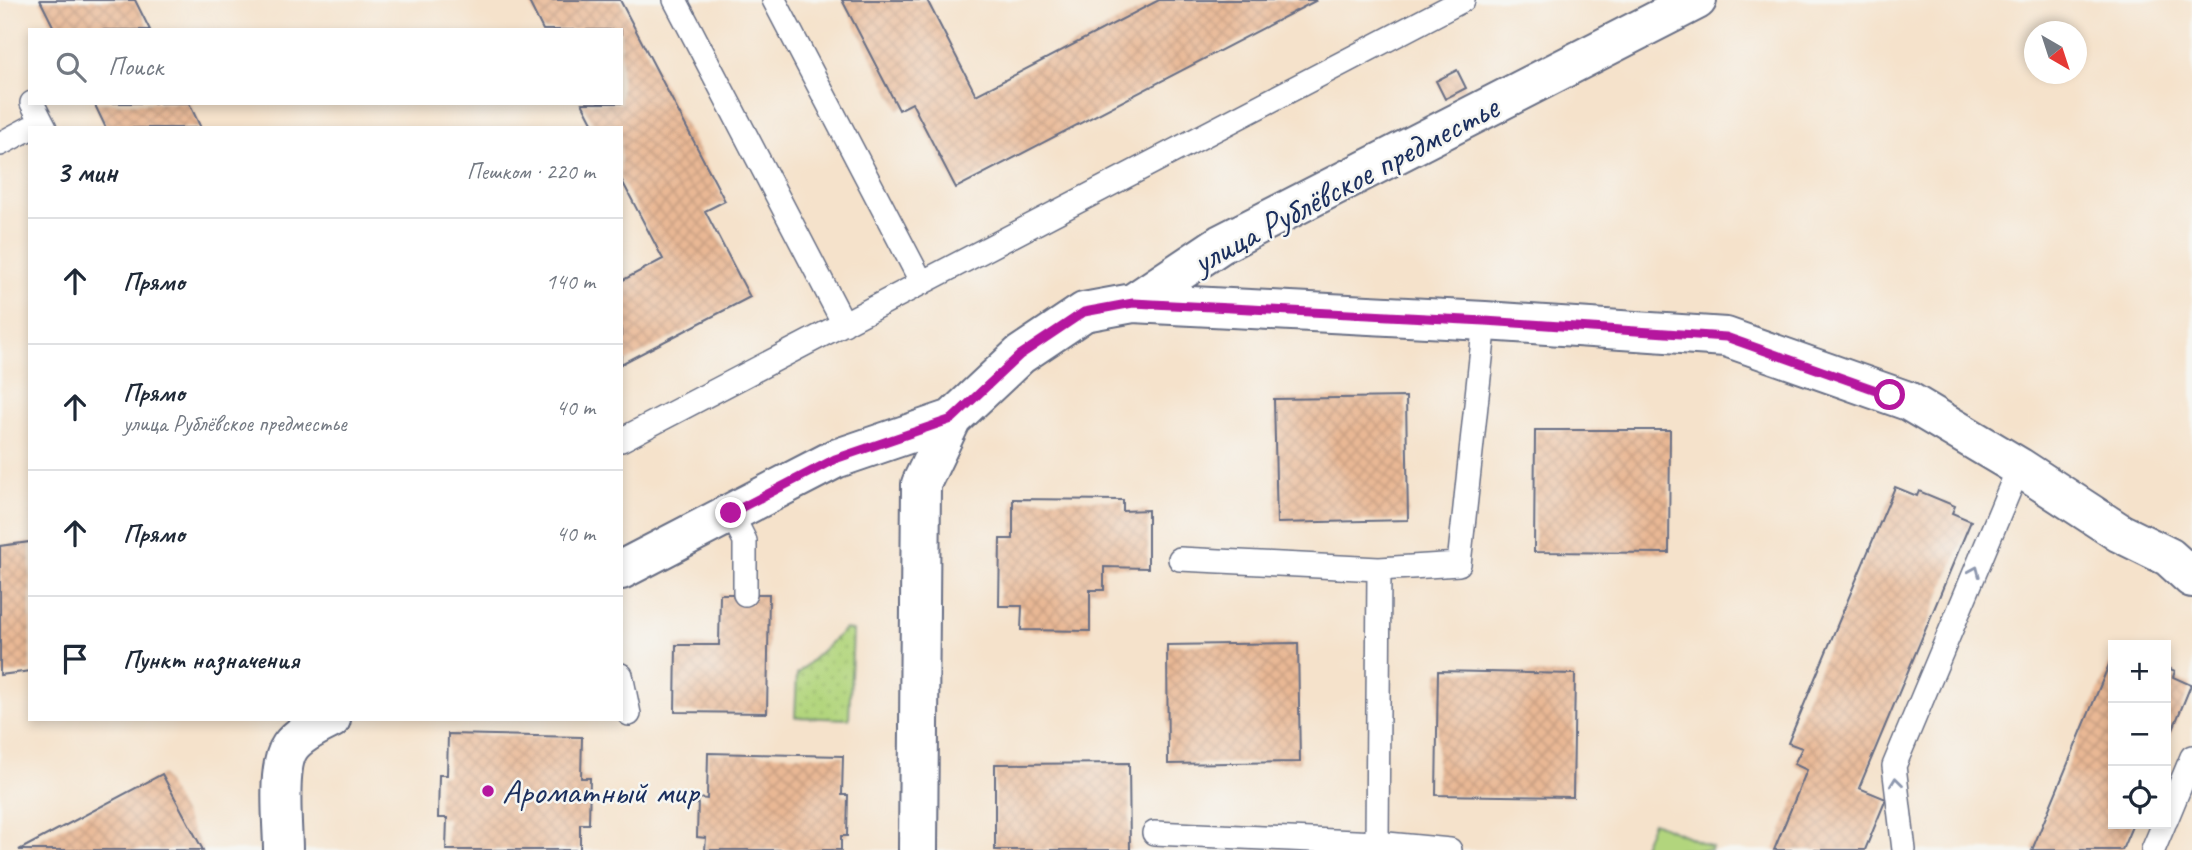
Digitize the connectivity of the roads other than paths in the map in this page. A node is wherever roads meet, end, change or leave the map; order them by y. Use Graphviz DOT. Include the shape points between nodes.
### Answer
graph roads {
  1 [pos="675,0"];
  2 [pos="774,0"];
  3 [pos="1463,0"];
  4 [pos="1697,0"];
  5 [pos="34,115"];
  6 [pos="0,144"];
  7 [pos="922,284"];
  8 [pos="1133,303"];
  9 [pos="1485,321"];
  10 [pos="844,324"];
  11 [pos="952,419"];
  12 [pos="623,439"];
  13 [pos="2019,467"];
  14 [pos="731,513"];
  15 [pos="1180,559"];
  16 [pos="623,569"];
  17 [pos="1378,569"];
  18 [pos="2192,578"];
  19 [pos="745,594"];
  20 [pos="623,685"];
  21 [pos="629,714"];
  22 [pos="327,721"];
  23 [pos="2192,757"];
  24 [pos="2171,808"];
  25 [pos="2162,829"];
  26 [pos="1154,833"];
  27 [pos="1377,843"];
  28 [pos="284,850"];
  29 [pos="918,850"];
  30 [pos="1450,850"];
  31 [pos="1904,850"];
  32 [pos="2153,850"];
  1 -- 10 [label="lane"];
  2 -- 7 [label="lane"];
  3 -- 7 [label="lane"];
  4 -- 8 [label="street, улица Рублёвское предместье" via="1221,244"];
  5 -- 6 [label="lane"];
  7 -- 10 [label="lane"];
  8 -- 9 [label="street"];
  8 -- 11 [label="street, улица Рублёвское предместье" via="1084,312 1020,355"];
  9 -- 13 [label="street" via="1726,337 1908,401"];
  9 -- 17 [label="lane" via="1459,564"];
  10 -- 12 [label="lane"];
  11 -- 14 [label="street" via="835,459"];
  11 -- 29 [label="street, улица Рублёвское предместье" via="921,484"];
  13 -- 18 [label="street" via="2120,533 2169,557"];
  31 -- 13 [label="lane, one-way" via="1894,766"];
  14 -- 16 [label="street"];
  14 -- 19 [label="lane" via="745,541"];
  15 -- 17 [label="lane"];
  17 -- 27 [label="lane"];
  20 -- 21 [label="lane"];
  22 -- 28 [label="street" via="289,747 282,769"];
  23 -- 24 [label="lane"];
  25 -- 32 [label="lane"];
  26 -- 27 [label="lane"];
  27 -- 30 [label="lane"];
}
